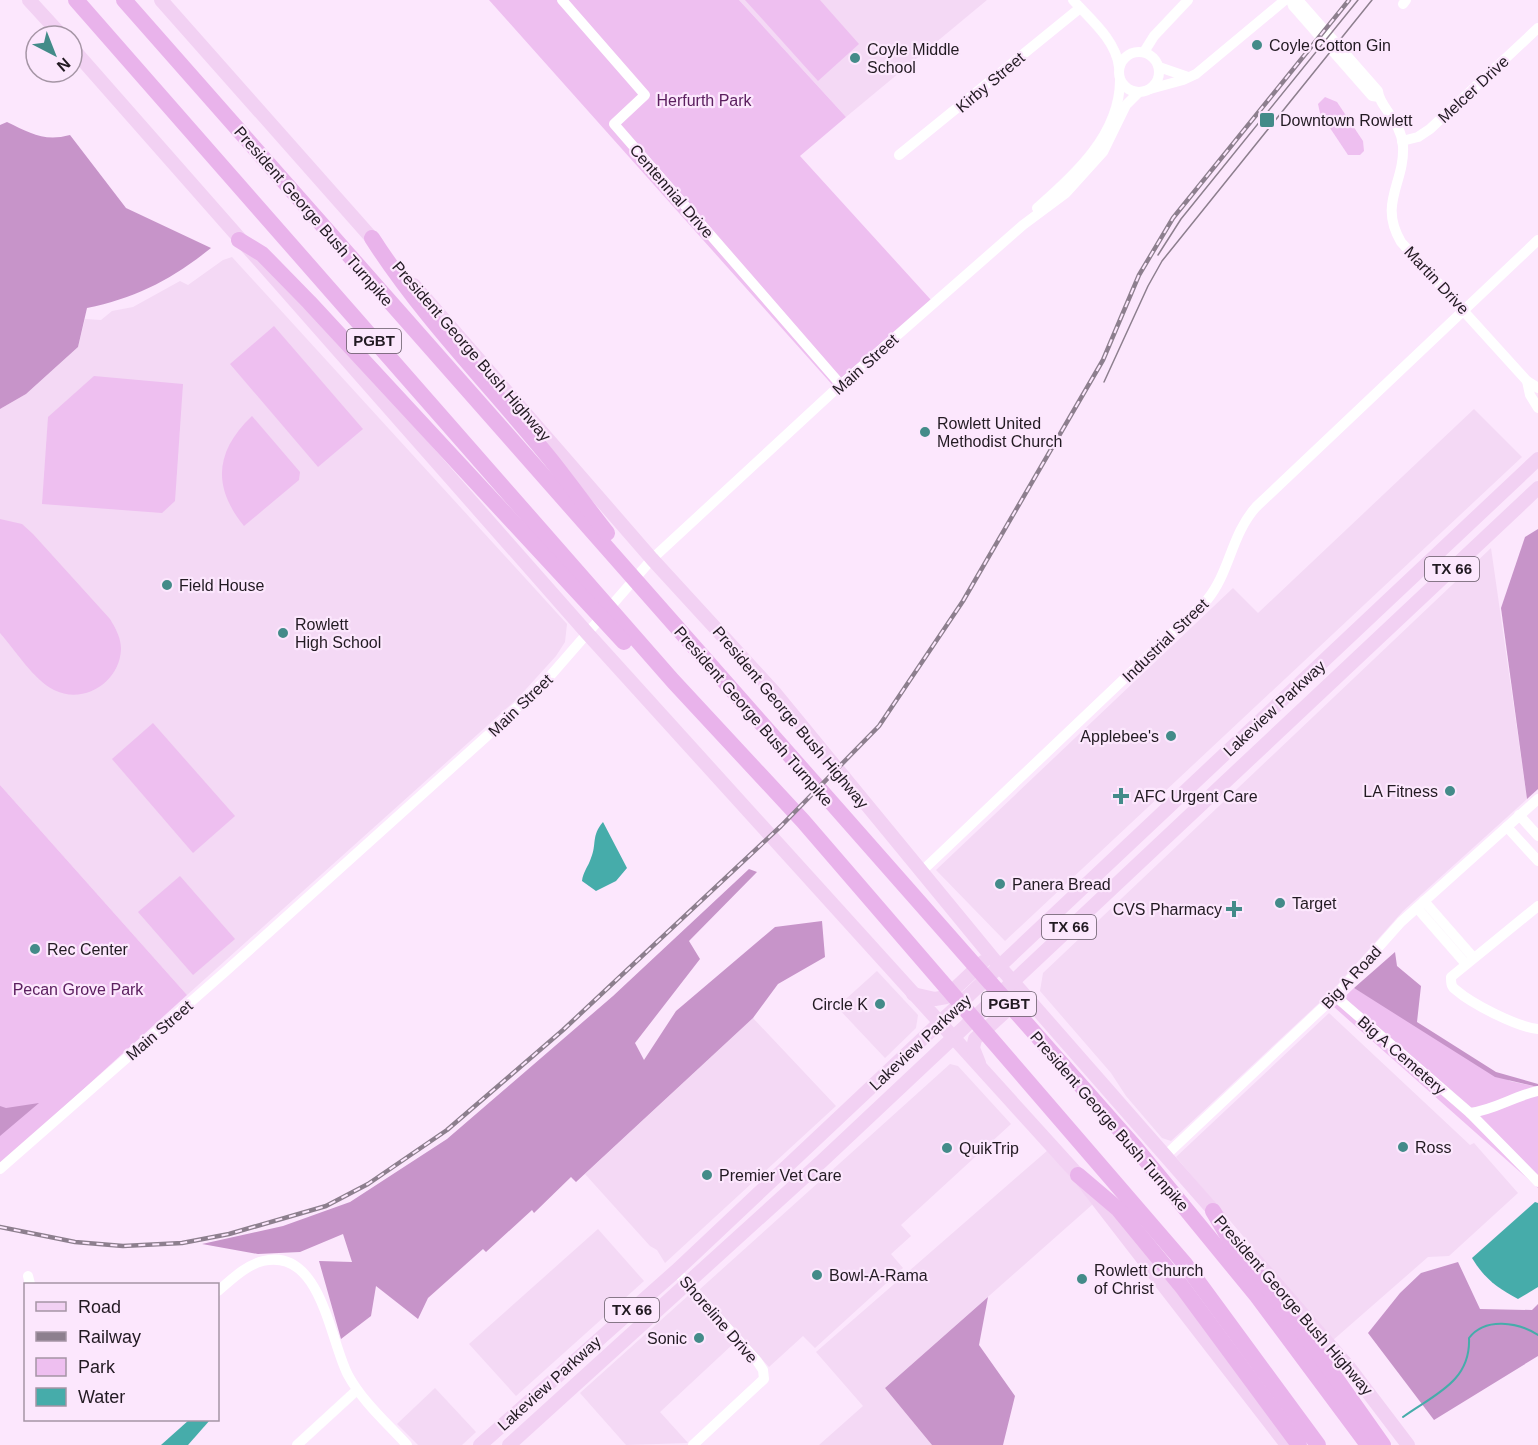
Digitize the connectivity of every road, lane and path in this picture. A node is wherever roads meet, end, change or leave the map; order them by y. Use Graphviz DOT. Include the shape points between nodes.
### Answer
graph roads {
  1 [pos="29,0"];
  2 [pos="76,0"];
  3 [pos="124,0"];
  4 [pos="161,0"];
  5 [pos="562,0"];
  6 [pos="1188,0"];
  7 [pos="1285,0"];
  8 [pos="1291,0"];
  9 [pos="1298,0"];
  10 [pos="1076,4"];
  11 [pos="1168,22"];
  12 [pos="51,24"];
  13 [pos="1538,28"];
  14 [pos="1101,31"];
  15 [pos="1139,52"];
  16 [pos="84,62"];
  17 [pos="1157,63"];
  18 [pos="1119,68"];
  19 [pos="1188,77"];
  20 [pos="1120,80"];
  21 [pos="1150,89"];
  22 [pos="1137,93"];
  23 [pos="1379,97"];
  24 [pos="1402,141"];
  25 [pos="899,155"];
  26 [pos="1023,225"];
  27 [pos="372,238"];
  28 [pos="239,240"];
  29 [pos="1538,240"];
  30 [pos="1464,310"];
  31 [pos="1527,381"];
  32 [pos="841,385"];
  33 [pos="1538,388"];
  34 [pos="1538,408"];
  35 [pos="1538,459"];
  36 [pos="1538,488"];
  37 [pos="643,568"];
  38 [pos="1381,607"];
  39 [pos="1395,622"];
  40 [pos="591,629"];
  41 [pos="673,681"];
  42 [pos="1232,747"];
  43 [pos="1245,762"];
  44 [pos="1538,799"];
  45 [pos="1519,815"];
  46 [pos="1154,821"];
  47 [pos="1507,826"];
  48 [pos="1538,836"];
  49 [pos="1538,861"];
  50 [pos="921,872"];
  51 [pos="1126,873"];
  52 [pos="1420,905"];
  53 [pos="1538,906"];
  54 [pos="985,948"];
  55 [pos="1469,960"];
  56 [pos="998,970"];
  57 [pos="1010,984"];
  58 [pos="913,994"];
  59 [pos="1335,996"];
  60 [pos="1043,1016"];
  61 [pos="945,1018"];
  62 [pos="1538,1029"];
  63 [pos="958,1033"];
  64 [pos="981,1068"];
  65 [pos="1538,1091"];
  66 [pos="1470,1113"];
  67 [pos="808,1147"];
  68 [pos="1164,1156"];
  69 [pos="822,1161"];
  70 [pos="0,1169"];
  71 [pos="1078,1175"];
  72 [pos="1538,1182"];
  73 [pos="1213,1211"];
  74 [pos="676,1270"];
  75 [pos="689,1284"];
  76 [pos="219,1290"];
  77 [pos="357,1390"];
  78 [pos="297,1445"];
  79 [pos="407,1445"];
  80 [pos="480,1445"];
  81 [pos="509,1445"];
  82 [pos="693,1445"];
  83 [pos="1287,1445"];
  84 [pos="1299,1445"];
  85 [pos="1318,1445"];
  86 [pos="1368,1445"];
  87 [pos="1383,1445"];
  88 [pos="1408,1445"];
  1 -- 12 [label="main road"];
  2 -- 41 [label="highway, President George Bush Turnpike / PGBT"];
  3 -- 37 [label="highway, President George Bush Turnpike / PGBT"];
  4 -- 27 [label="main road, President George Bush Highway"];
  5 -- 32 [label="street, Centennial Drive" via="645,95 614,124"];
  6 -- 11 [label="street"];
  7 -- 19 [label="street" via="1207,66"];
  8 -- 23 [label="street, Martin Drive" via="1372,96"];
  9 -- 23 [label="street, Martin Drive" via="1378,91"];
  10 -- 14 [label="street"];
  10 -- 25 [label="street, Kirby Street"];
  11 -- 15 [label="street"];
  11 -- 17 [label="street" via="1160,37"];
  13 -- 24 [label="street, Melcer Drive" via="1430,129"];
  14 -- 15 [label="street" via="1123,48"];
  14 -- 18 [label="street, Main Street" via="1115,51"];
  15 -- 17 [label="street"];
  15 -- 18 [label="street" via="1125,58"];
  16 -- 28 [label="main road"];
  17 -- 19 [label="street"];
  17 -- 21 [label="street" via="1158,80"];
  18 -- 20 [label="street, Main Street"];
  19 -- 21 [label="street"];
  20 -- 22 [label="street"];
  20 -- 26 [label="street, Main Street" via="1120,101 1096,147"];
  21 -- 22 [label="street"];
  22 -- 26 [label="street, Main Street" via="1126,105 1092,167 1056,202"];
  23 -- 24 [label="street, Martin Drive" via="1394,118"];
  24 -- 30 [label="street, Martin Drive" via="1402,164 1391,202 1395,228 1408,250"];
  26 -- 32 [label="street, Main Street"];
  27 -- 37 [label="main road, President George Bush Highway"];
  27 -- 37 [label="highway" via="437,327 551,460 624,556"];
  28 -- 40 [label="main road"];
  28 -- 41 [label="highway" via="262,254 309,302 648,667"];
  29 -- 30 [label="street, Industrial Street"];
  30 -- 31 [label="street, Martin Drive"];
  30 -- 50 [label="street, Industrial Street" via="1250,514 1236,537 1222,578 1207,600"];
  31 -- 33 [label="street, Martin Drive"];
  31 -- 34 [label="street, Martin Drive"];
  32 -- 37 [label="street, Main Street"];
  35 -- 38 [label="main road, Lakeview Parkway / TX 66"];
  36 -- 39 [label="main road, Lakeview Parkway / TX 66"];
  37 -- 40 [label="street, Main Street"];
  37 -- 50 [label="main road, President George Bush Highway" via="774,692"];
  37 -- 86 [label="highway, President George Bush Turnpike / PGBT" via="1153,1169 1274,1318"];
  38 -- 39 [label="main road"];
  38 -- 42 [label="main road, Lakeview Parkway / TX 66"];
  39 -- 43 [label="main road, Lakeview Parkway / TX 66"];
  40 -- 58 [label="main road"];
  40 -- 70 [label="street, Main Street" via="487,736"];
  41 -- 85 [label="highway, President George Bush Turnpike / PGBT" via="803,821 1185,1264"];
  42 -- 43 [label="main road"];
  42 -- 46 [label="main road, Lakeview Parkway / TX 66"];
  43 -- 51 [label="main road, Lakeview Parkway / TX 66"];
  44 -- 45 [label="street, Big A Road"];
  45 -- 47 [label="street, Big A Road"];
  45 -- 48 [label="street"];
  46 -- 51 [label="main road" via="1154,834 1130,856"];
  46 -- 56 [label="main road, Lakeview Parkway / TX 66"];
  47 -- 49 [label="street"];
  47 -- 52 [label="street, Big A Road"];
  50 -- 54 [label="main road, President George Bush Highway"];
  51 -- 57 [label="main road, Lakeview Parkway / TX 66"];
  52 -- 55 [label="street"];
  52 -- 59 [label="street, Big A Road"];
  53 -- 55 [label="street"];
  54 -- 56 [label="main road, President George Bush Highway"];
  54 -- 58 [label="main road" via="983,963 946,997"];
  55 -- 62 [label="street" via="1451,977 1456,990 1503,1018"];
  56 -- 57 [label="main road, President George Bush Highway"];
  56 -- 61 [label="main road, Lakeview Parkway / TX 66"];
  57 -- 60 [label="main road, President George Bush Highway"];
  57 -- 63 [label="main road, Lakeview Parkway / TX 66"];
  58 -- 61 [label="main road"];
  59 -- 66 [label="street, Big A Cemetery"];
  59 -- 68 [label="street, Big A Road"];
  60 -- 64 [label="main road" via="1026,1002 1013,1003 975,1039 973,1048"];
  60 -- 68 [label="main road, President George Bush Highway"];
  61 -- 63 [label="main road"];
  61 -- 67 [label="main road, Lakeview Parkway / TX 66"];
  63 -- 64 [label="main road"];
  63 -- 69 [label="main road, Lakeview Parkway / TX 66"];
  64 -- 71 [label="main road"];
  65 -- 66 [label="street" via="1519,1095 1494,1109"];
  66 -- 72 [label="street, Big A Cemetery"];
  67 -- 69 [label="main road"];
  67 -- 74 [label="main road, Lakeview Parkway / TX 66"];
  68 -- 73 [label="main road, President George Bush Highway"];
  69 -- 75 [label="main road, Lakeview Parkway / TX 66"];
  71 -- 83 [label="main road"];
  71 -- 84 [label="highway" via="1118,1209 1183,1288"];
  73 -- 87 [label="highway"];
  73 -- 88 [label="main road, President George Bush Highway" via="1348,1366"];
  74 -- 75 [label="street, Shoreline Drive"];
  74 -- 80 [label="main road, Lakeview Parkway / TX 66"];
  75 -- 81 [label="main road, Lakeview Parkway / TX 66"];
  75 -- 82 [label="street, Shoreline Drive" via="757,1361 765,1379"];
  76 -- 77 [label="street" via="262,1261 281,1261 302,1271 318,1294 337,1349"];
  77 -- 78 [label="street"];
  77 -- 79 [label="street"];
}
